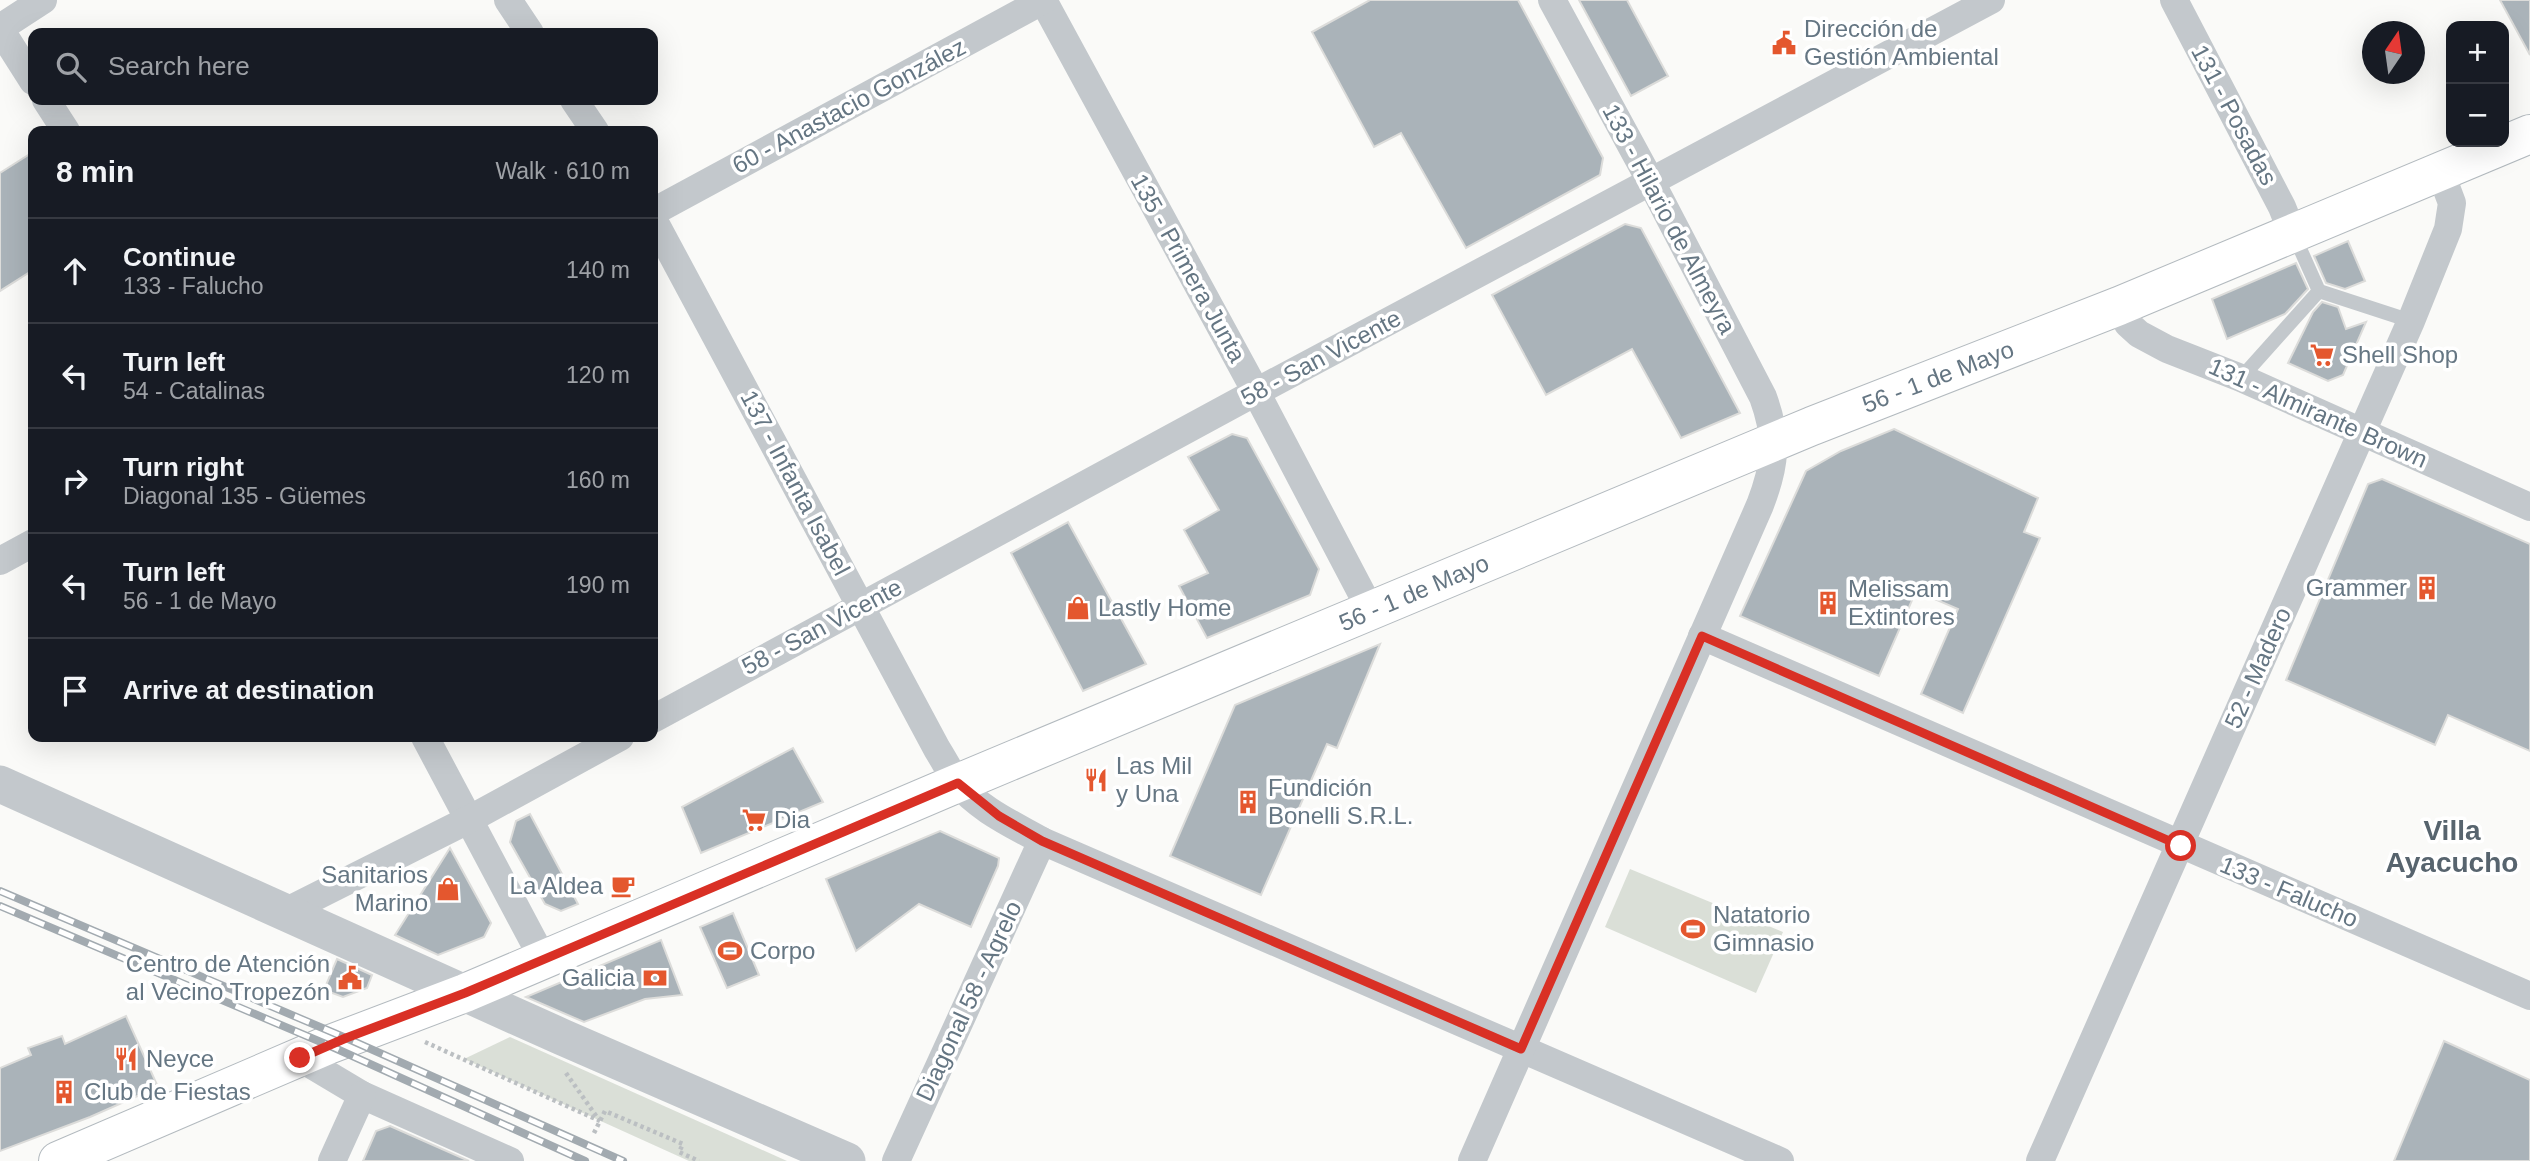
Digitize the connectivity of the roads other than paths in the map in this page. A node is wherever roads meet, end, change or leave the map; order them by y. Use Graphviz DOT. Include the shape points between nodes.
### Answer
graph roads {
  1 [pos="43,0"];
  2 [pos="508,0"];
  3 [pos="1044,0"];
  4 [pos="1552,0"];
  5 [pos="1991,0"];
  6 [pos="2174,0"];
  7 [pos="527,28"];
  8 [pos="0,29"];
  9 [pos="28,73"];
  10 [pos="49,105"];
  11 [pos="577,105"];
  12 [pos="63,126"];
  13 [pos="592,126"];
  14 [pos="2530,134"];
  15 [pos="2441,171"];
  16 [pos="1651,182"];
  17 [pos="658,209"];
  18 [pos="658,228"];
  19 [pos="2292,232"];
  20 [pos="2319,291"];
  21 [pos="2119,306"];
  22 [pos="2411,321"];
  23 [pos="2241,378"];
  24 [pos="1256,393"];
  25 [pos="2362,432"];
  26 [pos="1774,442"];
  27 [pos="2530,507"];
  28 [pos="28,546"];
  29 [pos="0,561"];
  30 [pos="862,606"];
  31 [pos="1371,611"];
  32 [pos="1702,636"];
  33 [pos="658,716"];
  34 [pos="428,742"];
  35 [pos="611,742"];
  36 [pos="958,783"];
  37 [pos="0,784"];
  38 [pos="470,818"];
  39 [pos="1042,841"];
  40 [pos="2181,846"];
  41 [pos="285,912"];
  42 [pos="543,959"];
  43 [pos="465,993"];
  44 [pos="2530,996"];
  45 [pos="1521,1049"];
  46 [pos="300,1058"];
  47 [pos="362,1095"];
  48 [pos="58,1161"];
  49 [pos="332,1161"];
  50 [pos="510,1161"];
  51 [pos="847,1161"];
  52 [pos="896,1161"];
  53 [pos="1472,1161"];
  54 [pos="1780,1161"];
  55 [pos="2040,1161"];
  1 -- 8 [label="street"];
  2 -- 7 [label="street"];
  3 -- 17 [label="street, 60 - Anastacio González"];
  3 -- 24 [label="street, 135 - Primera Junta"];
  4 -- 16 [label="street, 133 - Hilario de Almeyra"];
  5 -- 16 [label="street, 58 - San Vicente"];
  6 -- 19 [label="street, 131 - Posadas"];
  8 -- 9 [label="street"];
  10 -- 12 [label="street"];
  11 -- 13 [label="street"];
  14 -- 15 [label="main road, 56 - 1 de Mayo"];
  15 -- 19 [label="main road, 56 - 1 de Mayo"];
  15 -- 22 [label="street, 52 - Madero" via="2452,203 2448,229"];
  16 -- 24 [label="street, 58 - San Vicente"];
  16 -- 26 [label="street, 133 - Hilario de Almeyra" via="1763,397"];
  18 -- 30 [label="street, 137 - Infanta Isabel"];
  19 -- 20 [label="lane"];
  19 -- 21 [label="main road, 56 - 1 de Mayo"];
  20 -- 22 [label="lane"];
  20 -- 23 [label="lane"];
  21 -- 23 [label="street, 131 - Almirante Brown" via="2138,334"];
  21 -- 26 [label="main road, 56 - 1 de Mayo"];
  22 -- 25 [label="street, 52 - Madero"];
  23 -- 25 [label="street, 131 - Almirante Brown"];
  24 -- 30 [label="street, 58 - San Vicente"];
  24 -- 31 [label="street, 135 - Primera Junta"];
  25 -- 27 [label="street, 131 - Almirante Brown"];
  25 -- 40 [label="street, 52 - Madero"];
  26 -- 31 [label="main road, 56 - 1 de Mayo"];
  26 -- 32 [label="street, 133 - Hilario de Almeyra" via="1768,484"];
  28 -- 29 [label="street"];
  30 -- 33 [label="street, 58 - San Vicente"];
  30 -- 36 [label="street, 137 - Infanta Isabel"];
  31 -- 36 [label="main road, 56 - 1 de Mayo"];
  32 -- 40 [label="street, 133 - Falucho"];
  32 -- 45 [label="street, 133 - Hilario de Almeyra"];
  34 -- 38 [label="street"];
  35 -- 38 [label="street"];
  36 -- 39 [label="street, 137 - Infanta Isabel" via="999,816"];
  36 -- 42 [label="main road, 56 - 1 de Mayo"];
  37 -- 41 [label="street"];
  38 -- 41 [label="street"];
  38 -- 42 [label="street"];
  39 -- 45 [label="street, 137 - Infanta Isabel"];
  39 -- 52 [label="street, Diagonal 58 - Agrelo"];
  40 -- 44 [label="street, 133 - Falucho"];
  40 -- 55 [label="street, 52 - Madero"];
  41 -- 43 [label="street"];
  42 -- 43 [label="main road, 56 - 1 de Mayo"];
  43 -- 46 [label="main road, 56 - 1 de Mayo"];
  43 -- 51 [label="street"];
  45 -- 53 [label="street, 133 - Hilario de Almeyra"];
  45 -- 54 [label="street, 137 - Infanta Isabel"];
  46 -- 47 [label="street"];
  46 -- 48 [label="main road, 56 - 1 de Mayo"];
  47 -- 49 [label="street"];
  47 -- 50 [label="street"];
}
